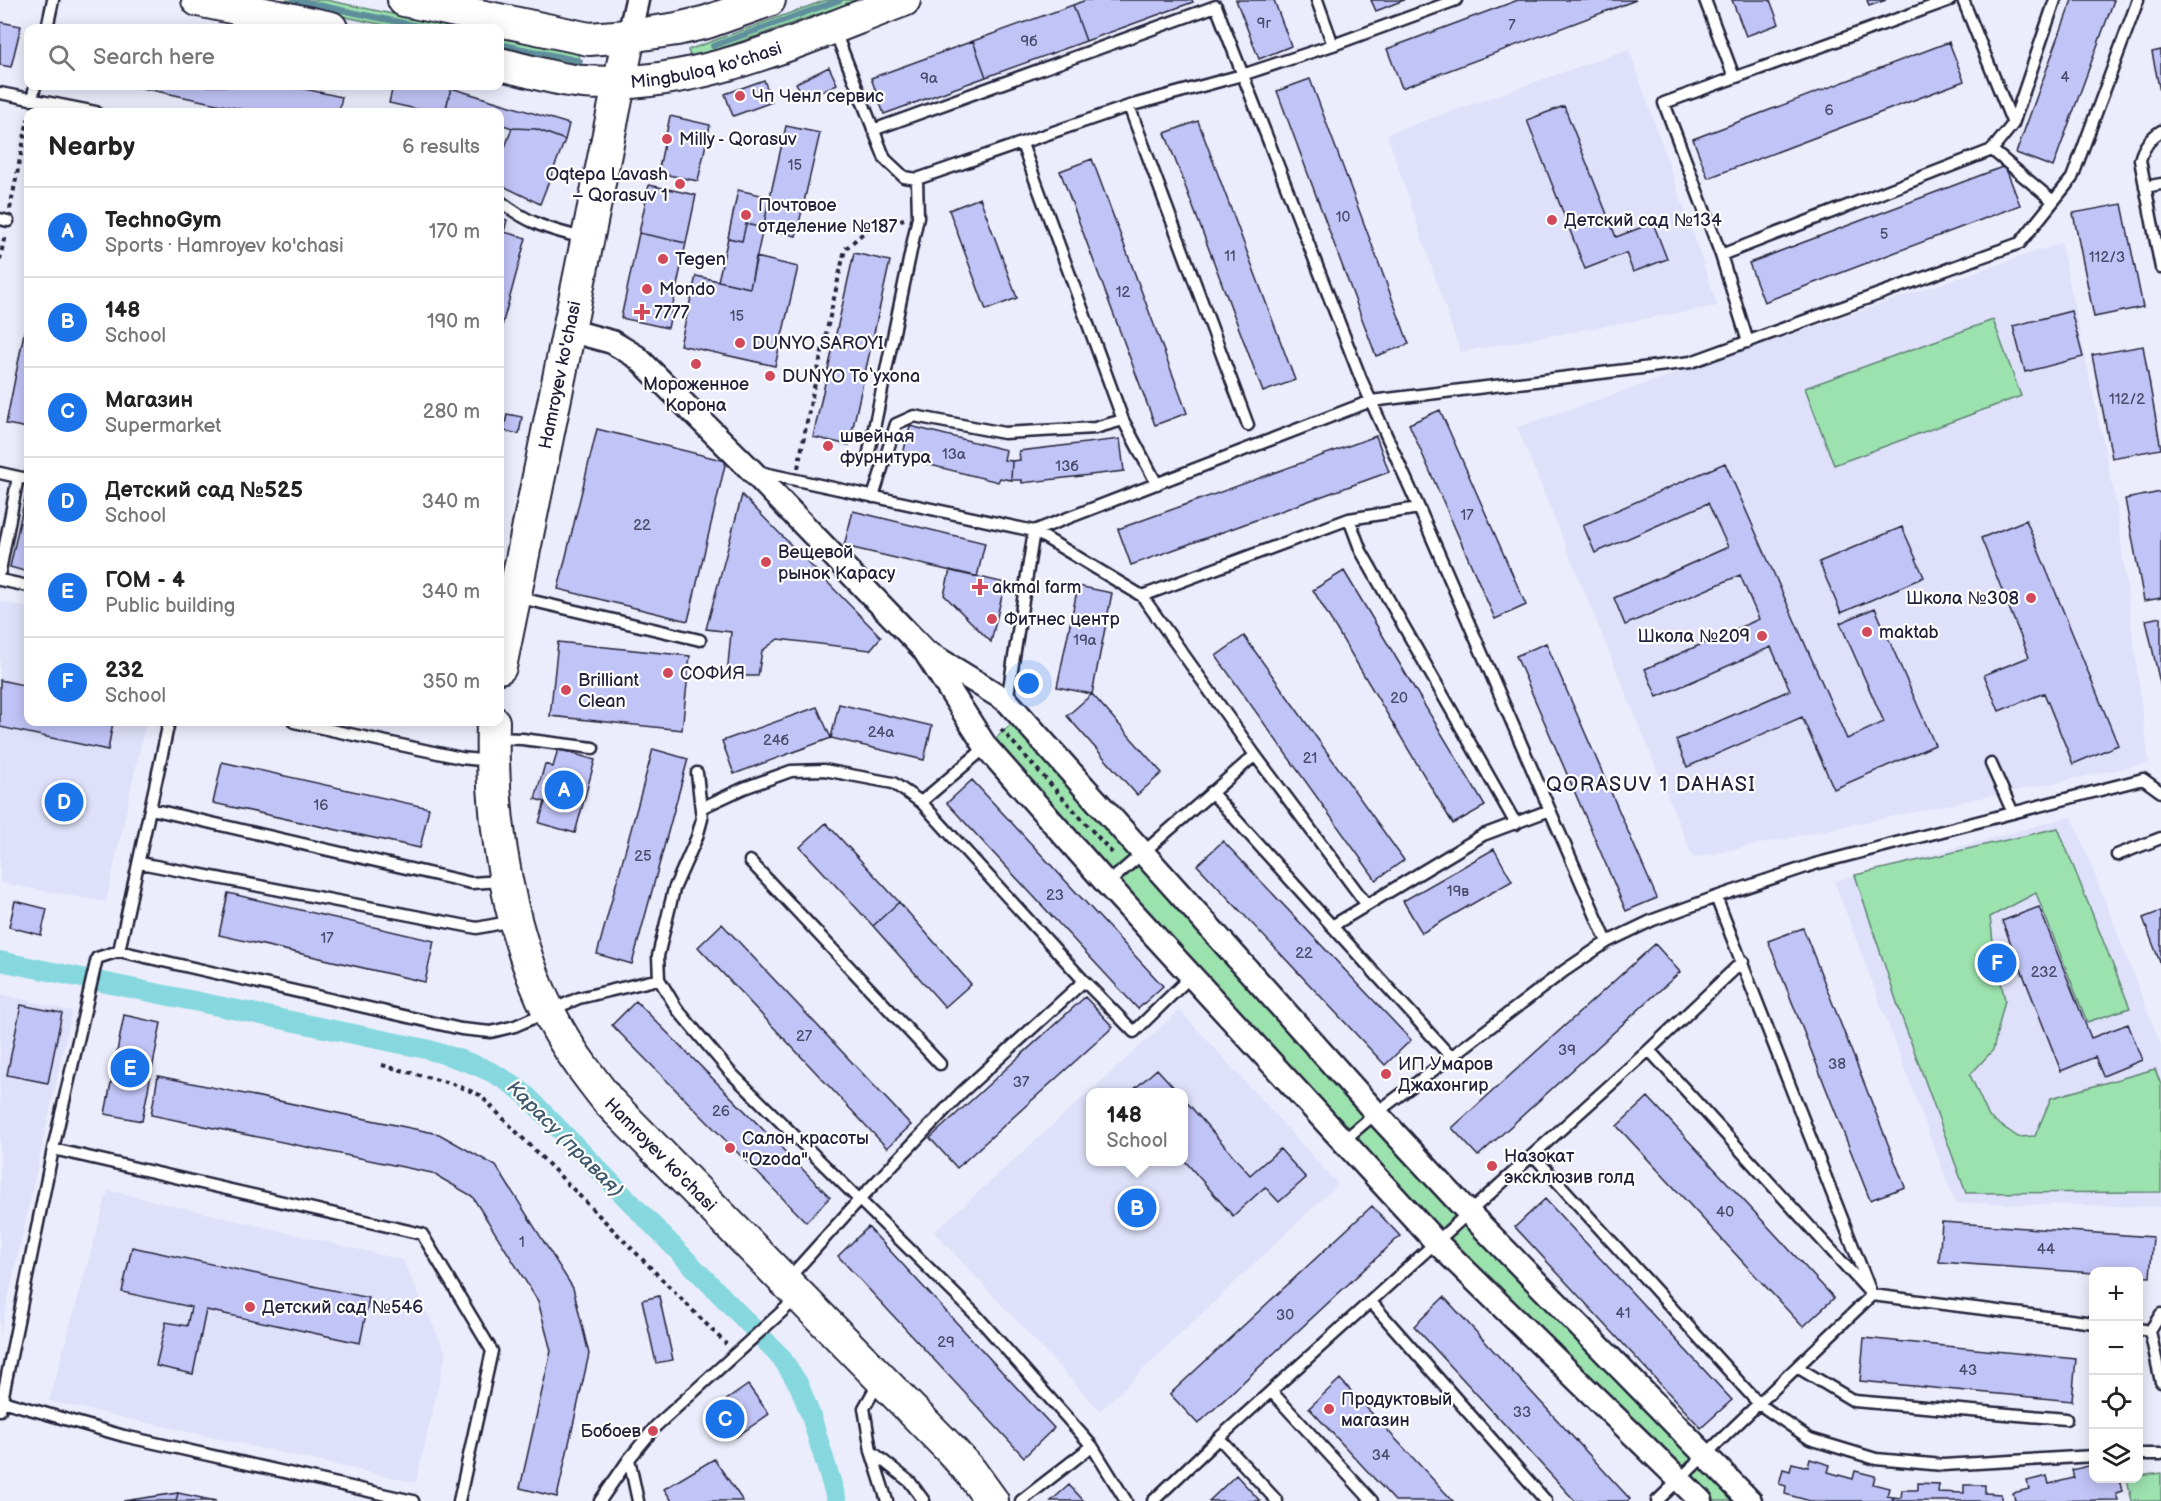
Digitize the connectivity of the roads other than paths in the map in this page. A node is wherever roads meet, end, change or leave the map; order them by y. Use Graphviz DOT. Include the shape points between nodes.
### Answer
graph roads {
  1 [pos="53,0"];
  2 [pos="198,0"];
  3 [pos="404,0"];
  4 [pos="638,0"];
  5 [pos="770,0"];
  6 [pos="904,0"];
  7 [pos="1317,0"];
  8 [pos="1456,0"];
  9 [pos="1705,0"];
  10 [pos="1950,0"];
  11 [pos="1963,0"];
  12 [pos="2055,0"];
  13 [pos="2138,0"];
  14 [pos="446,4"];
  15 [pos="48,24"];
  16 [pos="312,24"];
  17 [pos="833,26"];
  18 [pos="629,36"];
  19 [pos="1333,45"];
  20 [pos="504,65"];
  21 [pos="1242,75"];
  22 [pos="1734,77"];
  23 [pos="620,83"];
  24 [pos="34,90"];
  25 [pos="0,93"];
  26 [pos="32,100"];
  27 [pos="1129,106"];
  28 [pos="75,108"];
  29 [pos="2013,124"];
  30 [pos="873,130"];
  31 [pos="2161,131"];
  32 [pos="1022,144"];
  33 [pos="1992,150"];
  34 [pos="917,179"];
  35 [pos="2161,184"];
  36 [pos="2145,187"];
  37 [pos="2053,201"];
  38 [pos="504,204"];
  39 [pos="587,239"];
  40 [pos="2159,248"];
  41 [pos="1721,255"];
  42 [pos="2161,268"];
  43 [pos="568,330"];
  44 [pos="1748,342"];
  45 [pos="1371,401"];
  46 [pos="1124,420"];
  47 [pos="1248,425"];
  48 [pos="868,458"];
  49 [pos="752,471"];
  50 [pos="0,473"];
  51 [pos="23,478"];
  52 [pos="1157,484"];
  53 [pos="873,497"];
  54 [pos="1419,508"];
  55 [pos="1349,519"];
  56 [pos="1034,531"];
  57 [pos="0,571"];
  58 [pos="0,579"];
  59 [pos="24,585"];
  60 [pos="513,596"];
  61 [pos="1142,596"];
  62 [pos="504,636"];
  63 [pos="700,640"];
  64 [pos="924,650"];
  65 [pos="1007,701"];
  66 [pos="168,726"];
  67 [pos="313,726"];
  68 [pos="493,740"];
  69 [pos="986,747"];
  70 [pos="593,748"];
  71 [pos="1255,755"];
  72 [pos="1991,764"];
  73 [pos="697,773"];
  74 [pos="1211,792"];
  75 [pos="2161,792"];
  76 [pos="921,802"];
  77 [pos="151,808"];
  78 [pos="701,808"];
  79 [pos="1550,810"];
  80 [pos="2013,813"];
  81 [pos="1516,824"];
  82 [pos="2161,838"];
  83 [pos="1143,853"];
  84 [pos="2117,855"];
  85 [pos="750,861"];
  86 [pos="140,863"];
  87 [pos="506,881"];
  88 [pos="1107,884"];
  89 [pos="1716,897"];
  90 [pos="1367,905"];
  91 [pos="516,921"];
  92 [pos="1332,926"];
  93 [pos="1606,942"];
  94 [pos="119,951"];
  95 [pos="1743,961"];
  96 [pos="1192,975"];
  97 [pos="659,979"];
  98 [pos="1084,981"];
  99 [pos="548,1010"];
  100 [pos="1649,1050"];
  101 [pos="1451,1057"];
  102 [pos="940,1064"];
  103 [pos="1376,1113"];
  104 [pos="1344,1140"];
  105 [pos="53,1149"];
  106 [pos="1533,1155"];
  107 [pos="859,1200"];
  108 [pos="1468,1212"];
  109 [pos="1436,1242"];
  110 [pos="793,1288"];
  111 [pos="1872,1295"];
  112 [pos="1371,1302"];
  113 [pos="2161,1314"];
  114 [pos="2089,1322"];
  115 [pos="2143,1330"];
  116 [pos="2150,1331"];
  117 [pos="1797,1367"];
  118 [pos="881,1378"];
  119 [pos="2161,1382"];
  120 [pos="1271,1391"];
  121 [pos="1759,1404"];
  122 [pos="1,1405"];
  123 [pos="2066,1419"];
  124 [pos="1219,1438"];
  125 [pos="1092,1446"];
  126 [pos="871,1451"];
  127 [pos="2143,1454"];
  128 [pos="2161,1454"];
  129 [pos="1704,1456"];
  130 [pos="2089,1456"];
  131 [pos="629,1459"];
  132 [pos="1680,1480"];
  133 [pos="413,1501"];
  134 [pos="459,1501"];
  135 [pos="600,1501"];
  136 [pos="638,1501"];
  137 [pos="887,1501"];
  138 [pos="924,1501"];
  139 [pos="992,1501"];
  140 [pos="1021,1501"];
  141 [pos="1126,1501"];
  142 [pos="1154,1501"];
  143 [pos="1277,1501"];
  144 [pos="1372,1501"];
  145 [pos="1545,1501"];
  146 [pos="1657,1501"];
  147 [pos="1701,1501"];
  148 [pos="1750,1501"];
  1 -- 15 [label="lane"];
  2 -- 16 [label="main road"];
  3 -- 14 [label="main road"];
  4 -- 18 [label="street"];
  5 -- 18 [label="main road" via="706,22"];
  6 -- 17 [label="main road, Mingbuloq ko'chasi"];
  7 -- 19 [label="lane"];
  8 -- 19 [label="lane"];
  9 -- 22 [label="lane"];
  10 -- 22 [label="lane"];
  11 -- 29 [label="lane"];
  12 -- 29 [label="lane"];
  13 -- 37 [label="lane" via="2072,178"];
  14 -- 18 [label="main road" via="589,39"];
  17 -- 23 [label="main road, Mingbuloq ko'chasi" via="720,68"];
  17 -- 30 [label="lane"];
  18 -- 23 [label="main road, Hamroyev ko'chasi"];
  19 -- 21 [label="lane"];
  20 -- 23 [label="main road, Mingbuloq ko'chasi" via="581,82"];
  21 -- 27 [label="lane"];
  21 -- 30 [label="lane" via="1216,6"];
  21 -- 45 [label="lane"];
  22 -- 41 [label="lane" via="1664,103"];
  23 -- 39 [label="main road, Hamroyev ko'chasi"];
  24 -- 26 [label="lane"];
  25 -- 26 [label="lane"];
  26 -- 28 [label="lane"];
  27 -- 32 [label="lane"];
  27 -- 47 [label="lane"];
  29 -- 33 [label="lane"];
  30 -- 34 [label="lane" via="885,159 904,177"];
  31 -- 36 [label="lane" via="2142,152"];
  32 -- 34 [label="lane"];
  32 -- 46 [label="lane"];
  33 -- 37 [label="lane"];
  33 -- 41 [label="lane"];
  34 -- 48 [label="lane" via="918,217"];
  35 -- 36 [label="lane"];
  36 -- 40 [label="lane"];
  37 -- 44 [label="lane" via="2020,243"];
  38 -- 39 [label="lane" via="548,230"];
  39 -- 43 [label="main road, Hamroyev ko'chasi"];
  40 -- 42 [label="lane"];
  41 -- 44 [label="lane"];
  43 -- 49 [label="street" via="612,342 637,357"];
  43 -- 60 [label="main road, Hamroyev ko'chasi"];
  44 -- 45 [label="lane" via="1691,362"];
  45 -- 52 [label="lane"];
  45 -- 54 [label="lane"];
  46 -- 52 [label="lane"];
  46 -- 53 [label="lane" via="1095,428 1004,433 914,416 896,424"];
  49 -- 53 [label="lane"];
  49 -- 64 [label="street"];
  50 -- 51 [label="lane"];
  51 -- 57 [label="lane"];
  52 -- 56 [label="lane"];
  53 -- 56 [label="lane"];
  54 -- 55 [label="lane"];
  54 -- 79 [label="lane"];
  55 -- 61 [label="lane"];
  55 -- 81 [label="lane" via="1361,551"];
  56 -- 61 [label="lane"];
  56 -- 65 [label="lane"];
  58 -- 59 [label="lane"];
  60 -- 62 [label="main road, Hamroyev ko'chasi"];
  60 -- 63 [label="lane"];
  61 -- 71 [label="lane"];
  64 -- 65 [label="street"];
  64 -- 69 [label="street"];
  65 -- 83 [label="street"];
  66 -- 77 [label="lane"];
  67 -- 68 [label="lane" via="461,758"];
  68 -- 70 [label="lane" via="522,739"];
  68 -- 87 [label="main road, Hamroyev ko'chasi" via="497,822"];
  69 -- 76 [label="lane"];
  69 -- 88 [label="street"];
  71 -- 74 [label="lane"];
  71 -- 90 [label="lane"];
  72 -- 80 [label="lane"];
  73 -- 78 [label="lane"];
  74 -- 83 [label="lane"];
  74 -- 92 [label="lane"];
  75 -- 80 [label="lane" via="2143,779"];
  76 -- 78 [label="lane" via="893,783 824,770 791,771"];
  76 -- 98 [label="lane"];
  77 -- 86 [label="lane"];
  77 -- 87 [label="lane" via="471,883"];
  78 -- 97 [label="lane" via="697,837 674,889 658,956"];
  79 -- 81 [label="lane"];
  79 -- 93 [label="lane"];
  80 -- 89 [label="lane" via="1815,864"];
  81 -- 90 [label="lane" via="1483,835"];
  82 -- 84 [label="lane"];
  83 -- 88 [label="lane"];
  83 -- 103 [label="street"];
  85 -- 102 [label="lane"];
  86 -- 91 [label="lane" via="477,928"];
  86 -- 94 [label="lane"];
  87 -- 91 [label="main road, Hamroyev ko'chasi"];
  88 -- 96 [label="street"];
  89 -- 93 [label="lane"];
  89 -- 95 [label="lane"];
  90 -- 92 [label="lane"];
  91 -- 99 [label="main road, Hamroyev ko'chasi"];
  92 -- 101 [label="lane"];
  93 -- 101 [label="lane"];
  94 -- 99 [label="lane" via="476,1031 515,1026"];
  94 -- 105 [label="lane" via="97,958"];
  95 -- 100 [label="lane"];
  95 -- 111 [label="lane"];
  96 -- 98 [label="lane" via="1134,1032"];
  96 -- 104 [label="street"];
  97 -- 99 [label="lane" via="579,998"];
  97 -- 107 [label="lane" via="677,1009 730,1072"];
  98 -- 107 [label="lane" via="962,1092"];
  99 -- 110 [label="main road, Hamroyev ko'chasi" via="574,1055 609,1102"];
  100 -- 106 [label="lane"];
  100 -- 111 [label="lane"];
  101 -- 103 [label="lane"];
  103 -- 104 [label="lane"];
  103 -- 108 [label="street"];
  104 -- 109 [label="street"];
  105 -- 122 [label="lane"];
  105 -- 134 [label="lane" via="422,1234 492,1351"];
  106 -- 108 [label="lane"];
  106 -- 121 [label="lane"];
  107 -- 110 [label="lane" via="811,1256"];
  107 -- 125 [label="lane" via="975,1314"];
  108 -- 109 [label="lane"];
  108 -- 129 [label="street"];
  109 -- 112 [label="lane"];
  109 -- 132 [label="street"];
  110 -- 118 [label="main road, Hamroyev ko'chasi"];
  110 -- 131 [label="lane" via="772,1320 656,1426"];
  111 -- 114 [label="lane"];
  111 -- 117 [label="lane"];
  112 -- 120 [label="lane"];
  112 -- 145 [label="lane"];
  113 -- 116 [label="lane"];
  115 -- 116 [label="lane"];
  116 -- 119 [label="lane"];
  117 -- 121 [label="lane"];
  117 -- 123 [label="lane" via="1854,1401"];
  118 -- 126 [label="lane" via="864,1408"];
  118 -- 139 [label="main road, Hamroyev ko'chasi" via="971,1472"];
  120 -- 124 [label="lane"];
  120 -- 144 [label="lane"];
  121 -- 129 [label="lane"];
  121 -- 130 [label="lane" via="1810,1439 1876,1458 1944,1465"];
  122 -- 133 [label="lane"];
  124 -- 142 [label="lane"];
  124 -- 143 [label="lane"];
  125 -- 140 [label="lane"];
  125 -- 141 [label="lane"];
  126 -- 137 [label="lane"];
  126 -- 138 [label="lane" via="910,1482"];
  127 -- 128 [label="lane"];
  129 -- 132 [label="lane"];
  129 -- 148 [label="street"];
  131 -- 135 [label="lane"];
  131 -- 136 [label="lane"];
  132 -- 146 [label="lane"];
  132 -- 147 [label="street"];
}
